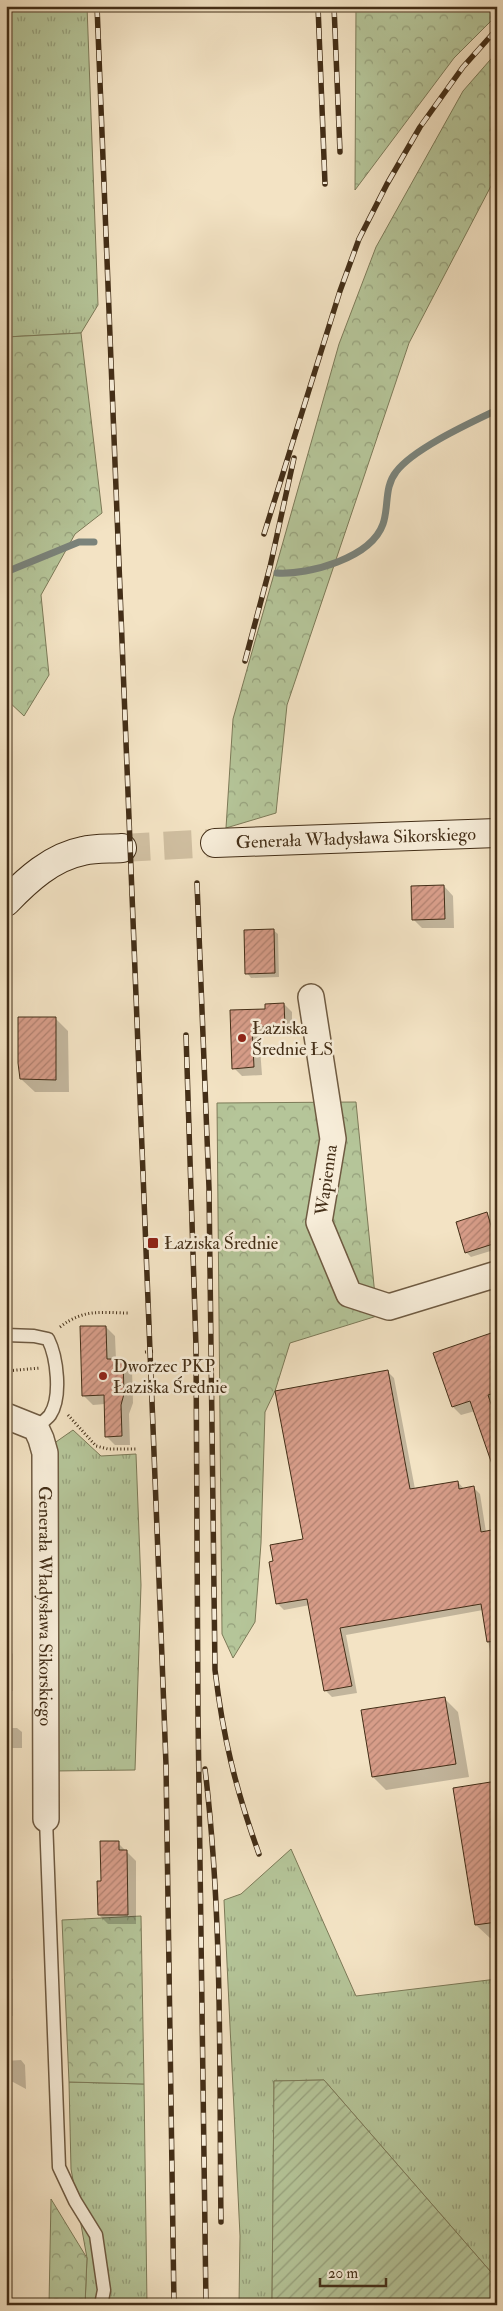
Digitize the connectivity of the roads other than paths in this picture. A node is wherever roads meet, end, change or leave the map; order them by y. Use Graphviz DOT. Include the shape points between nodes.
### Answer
graph roads {
  1 [pos="497,833"];
  2 [pos="215,843"];
  3 [pos="122,848"];
  4 [pos="6,902"];
  5 [pos="311,997"];
  6 [pos="497,1274"];
  7 [pos="6,1335"];
  8 [pos="6,1416"];
  9 [pos="36,1428"];
  10 [pos="46,1819"];
  11 [pos="101,2305"];
  1 -- 2 [label="street, Generała Władysława Sikorskiego"];
  3 -- 4 [label="street" via="82,851 44,868"];
  5 -- 6 [label="street, Wapienna" via="333,1139 319,1222 349,1294 389,1307"];
  7 -- 9 [label="lane" via="48,1339 54,1352 57,1393 50,1414"];
  8 -- 9 [label="street"];
  9 -- 10 [label="street, Generała Władysława Sikorskiego" via="45,1453"];
  10 -- 11 [label="lane" via="59,2167 96,2234 104,2290"];
}
